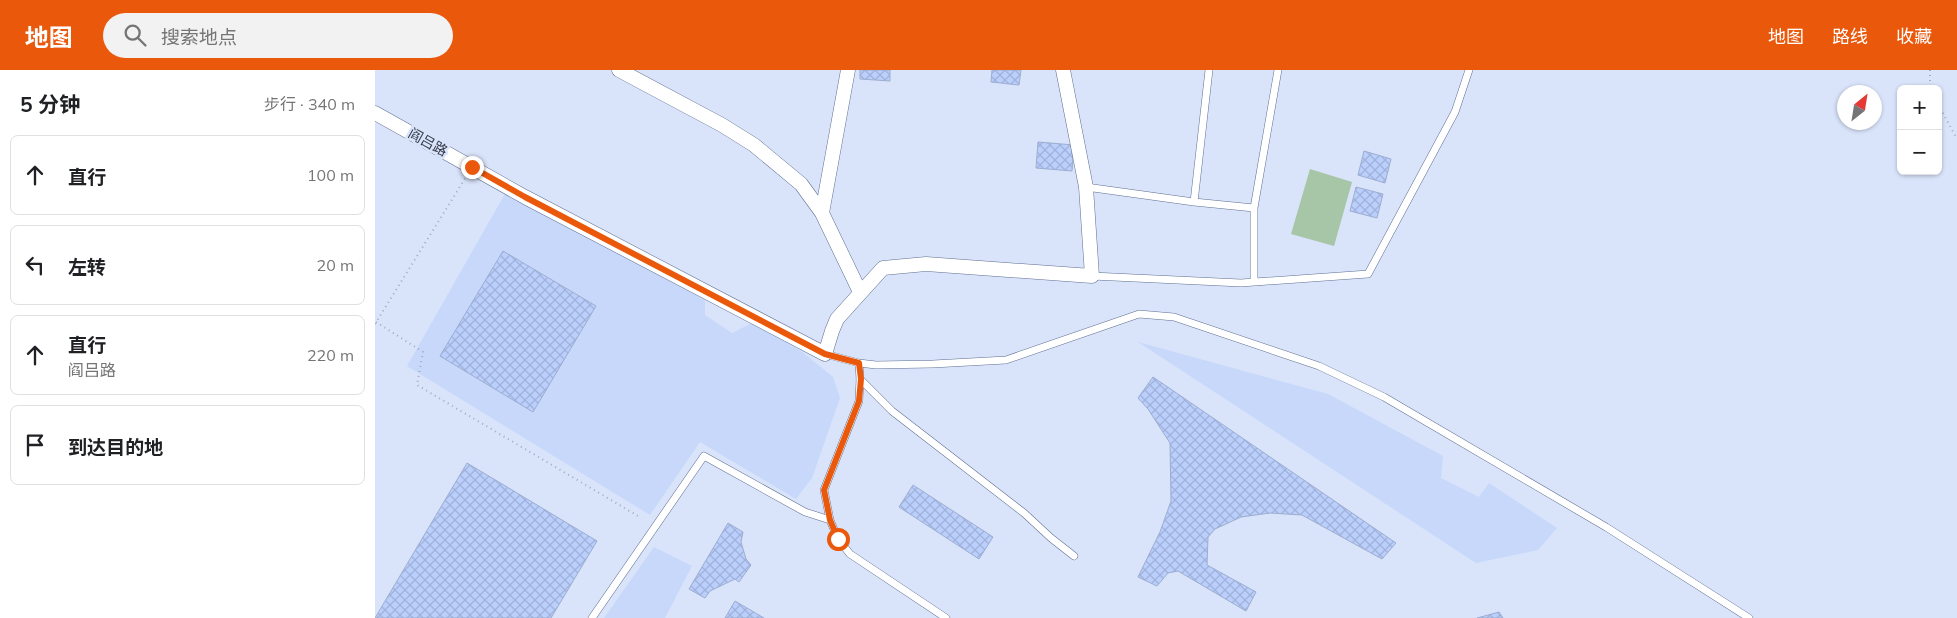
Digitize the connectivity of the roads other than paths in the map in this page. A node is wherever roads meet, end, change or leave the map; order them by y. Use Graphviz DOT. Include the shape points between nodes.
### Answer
graph roads {
  1 [pos="619,70"];
  2 [pos="848,70"];
  3 [pos="1063,70"];
  4 [pos="1209,70"];
  5 [pos="1278,70"];
  6 [pos="1469,70"];
  7 [pos="375,113"];
  8 [pos="1087,187"];
  9 [pos="1194,202"];
  10 [pos="1254,208"];
  11 [pos="822,213"];
  12 [pos="1092,276"];
  13 [pos="1254,282"];
  14 [pos="857,295"];
  15 [pos="825,354"];
  16 [pos="859,363"];
  17 [pos="861,379"];
  18 [pos="830,520"];
  19 [pos="1074,556"];
  20 [pos="593,618"];
  21 [pos="946,618"];
  22 [pos="1749,618"];
  1 -- 11 [label="street" via="754,145 801,184"];
  2 -- 11 [label="street"];
  3 -- 8 [label="street"];
  4 -- 9 [label="lane"];
  5 -- 10 [label="lane"];
  6 -- 13 [label="lane" via="1455,112 1367,274"];
  7 -- 15 [label="street, 阎吕路" via="534,201"];
  8 -- 9 [label="lane"];
  8 -- 12 [label="street"];
  9 -- 10 [label="lane"];
  10 -- 13 [label="lane"];
  11 -- 14 [label="street"];
  12 -- 13 [label="lane"];
  12 -- 14 [label="street" via="926,264 883,268"];
  14 -- 15 [label="street" via="837,319"];
  15 -- 16 [label="lane"];
  16 -- 17 [label="lane"];
  16 -- 22 [label="lane" via="933,364 1006,360 1139,314 1175,317 1319,366 1384,398 1606,527"];
  17 -- 18 [label="lane" via="859,401 824,490"];
  17 -- 19 [label="lane" via="892,411 1023,512"];
  18 -- 20 [label="lane" via="805,512 704,456"];
  18 -- 21 [label="lane" via="838,539 850,554"];
}
